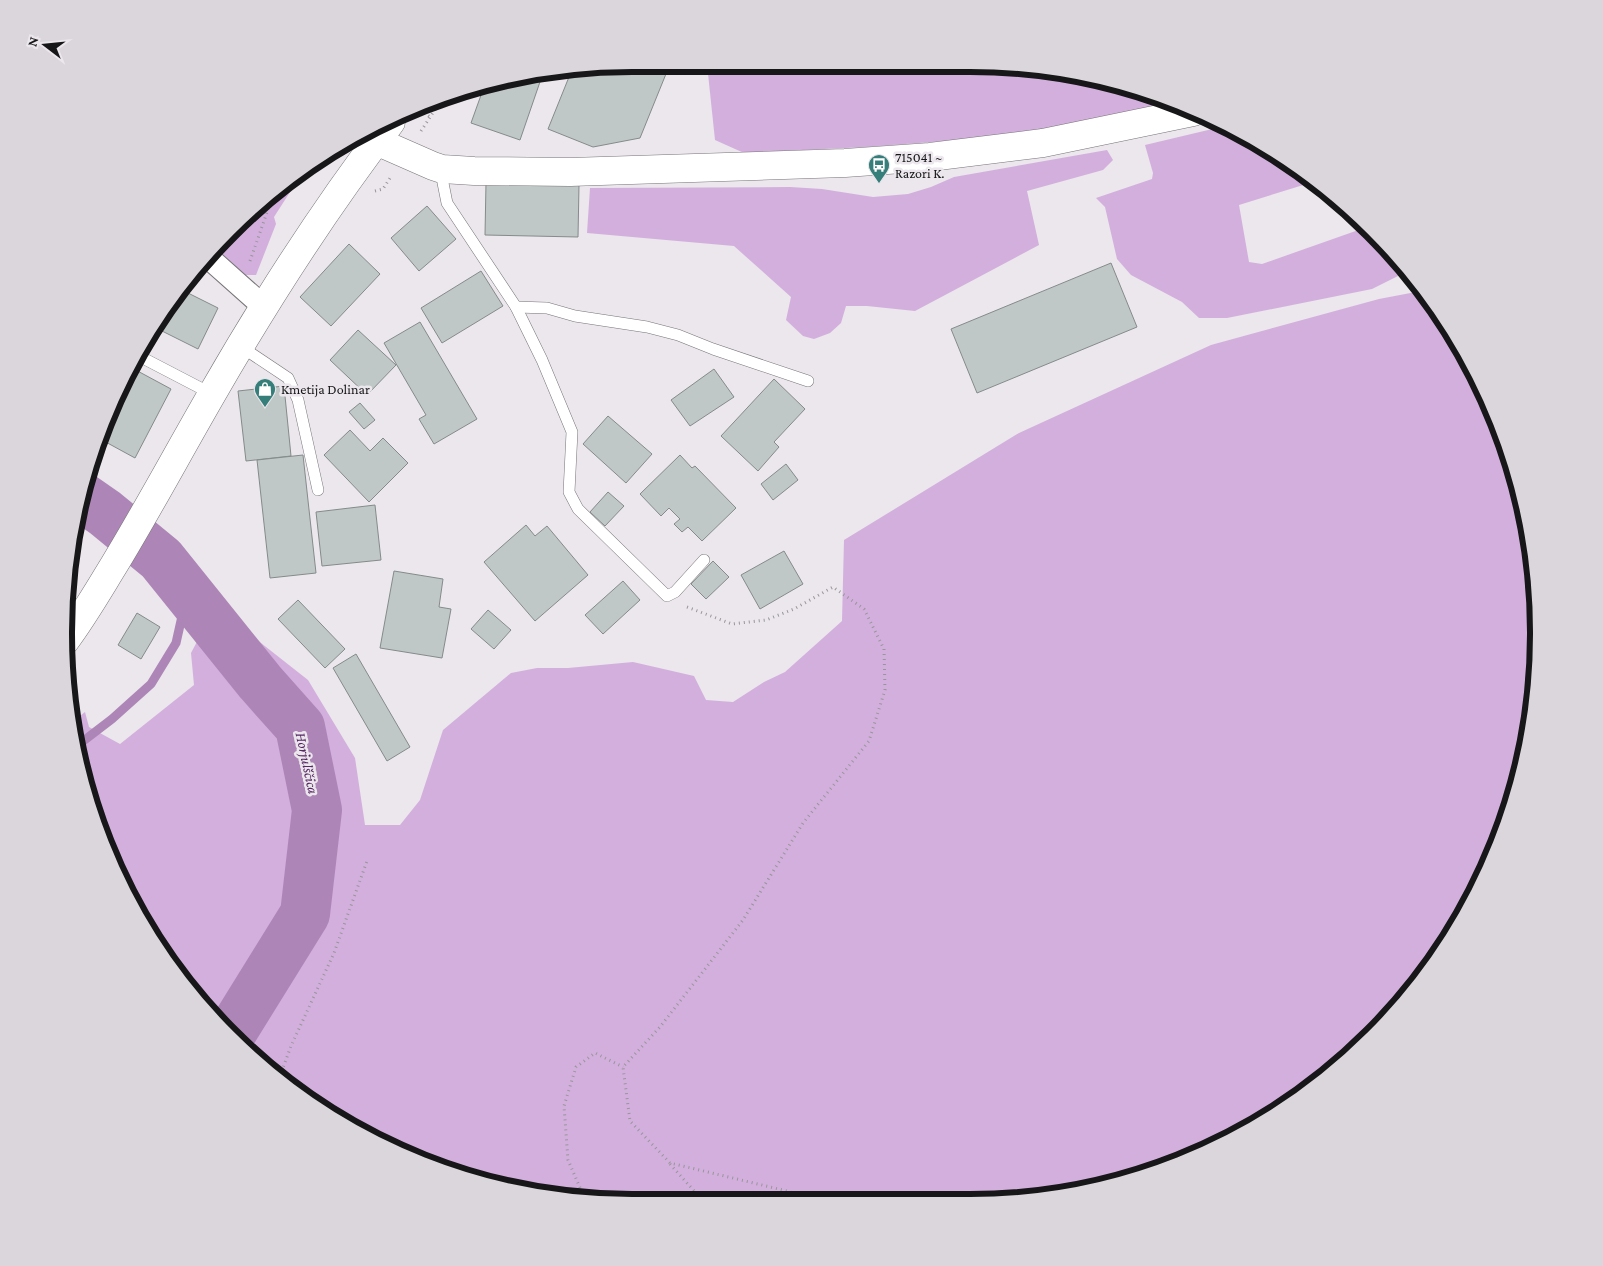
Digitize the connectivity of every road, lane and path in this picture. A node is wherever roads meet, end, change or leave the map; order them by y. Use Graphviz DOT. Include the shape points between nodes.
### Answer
graph roads {
  1 [pos="436,109"];
  2 [pos="424,113"];
  3 [pos="1182,114"];
  4 [pos="384,132"];
  5 [pos="442,169"];
  6 [pos="213,262"];
  7 [pos="516,306"];
  8 [pos="264,307"];
  9 [pos="240,346"];
  10 [pos="145,359"];
  11 [pos="808,381"];
  12 [pos="212,394"];
  13 [pos="318,490"];
  14 [pos="704,560"];
  15 [pos="667,596"];
  16 [pos="72,632"];
  17 [pos="367,861"];
  18 [pos="623,1067"];
  19 [pos="282,1070"];
  20 [pos="670,1163"];
  21 [pos="581,1191"];
  22 [pos="697,1194"];
  23 [pos="793,1194"];
  1 -- 2 [label="path" via="430,117"];
  3 -- 5 [label="street" via="1042,143 845,163 570,172"];
  4 -- 5 [label="street"];
  4 -- 8 [label="street" via="323,213"];
  5 -- 7 [label="lane" via="447,203"];
  6 -- 8 [label="street"];
  7 -- 11 [label="lane" via="546,308 647,327"];
  7 -- 15 [label="lane" via="572,432 570,492 578,509"];
  8 -- 9 [label="street"];
  9 -- 12 [label="street"];
  9 -- 13 [label="lane" via="288,378 298,400"];
  10 -- 12 [label="lane"];
  12 -- 16 [label="street"];
  14 -- 15 [label="lane" via="675,592"];
  15 -- 18 [label="path" via="694,611 732,624 766,620 794,610 833,587 864,609 884,648 885,690 869,741 803,824 743,920 660,1027"];
  17 -- 19 [label="path" via="334,954"];
  18 -- 20 [label="path" via="630,1121"];
  18 -- 21 [label="path" via="596,1053 576,1067 573,1075 564,1106 568,1160"];
  20 -- 22 [label="path"];
  20 -- 23 [label="path"];
}
